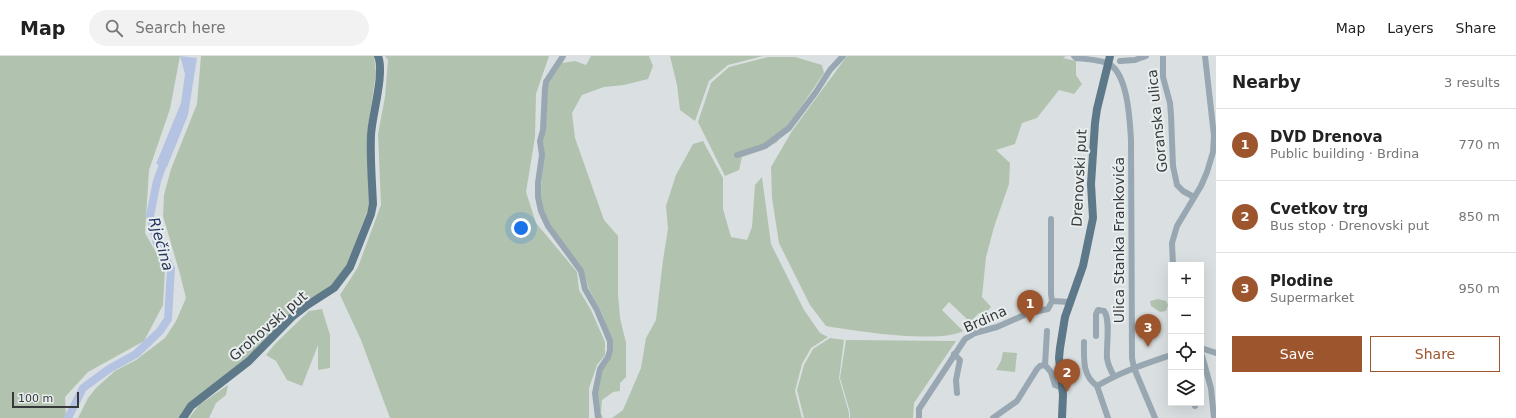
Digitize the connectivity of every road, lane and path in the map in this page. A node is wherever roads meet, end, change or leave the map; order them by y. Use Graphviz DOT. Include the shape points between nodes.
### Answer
graph roads {
  1 [pos="378,56"];
  2 [pos="562,56"];
  3 [pos="843,56"];
  4 [pos="1074,56"];
  5 [pos="1146,56"];
  6 [pos="1163,56"];
  7 [pos="1205,56"];
  8 [pos="1109,60"];
  9 [pos="1120,61"];
  10 [pos="737,155"];
  11 [pos="1194,197"];
  12 [pos="1051,219"];
  13 [pos="1173,262"];
  14 [pos="1052,301"];
  15 [pos="1070,302"];
  16 [pos="1047,331"];
  17 [pos="1096,336"];
  18 [pos="1084,342"];
  19 [pos="1204,349"];
  20 [pos="1216,353"];
  21 [pos="954,354"];
  22 [pos="1168,356"];
  23 [pos="1204,363"];
  24 [pos="1045,365"];
  25 [pos="1134,368"];
  26 [pos="1114,376"];
  27 [pos="1097,386"];
  28 [pos="1062,388"];
  29 [pos="956,393"];
  30 [pos="183,418"];
  31 [pos="598,418"];
  32 [pos="919,418"];
  33 [pos="993,418"];
  34 [pos="1062,418"];
  35 [pos="1108,418"];
  36 [pos="1155,418"];
  37 [pos="1214,418"];
  1 -- 30 [label="main road, Grohovski put" via="380,75 371,134 373,204 350,267 334,288 293,316 250,361 191,406"];
  2 -- 31 [label="street" via="546,82 538,197 548,226 581,271 585,289 610,341 608,357 600,369 595,393"];
  3 -- 10 [label="street" via="789,128 765,146"];
  4 -- 8 [label="street"];
  5 -- 9 [label="street"];
  6 -- 11 [label="street, Goranska ulica" via="1163,77 1170,103 1173,166 1177,185"];
  7 -- 11 [label="street" via="1214,136 1207,172"];
  8 -- 15 [label="main road, Drenovski put" via="1096,109 1091,184 1093,218 1083,266"];
  8 -- 25 [label="street, Ulica Stanka Frankovića" via="1119,76 1128,101 1130,116"];
  11 -- 13 [label="street" via="1177,226 1172,243"];
  12 -- 14 [label="street"];
  14 -- 15 [label="street"];
  14 -- 21 [label="street, Brdina" via="1048,309 1029,313 997,327 975,333 965,339"];
  15 -- 28 [label="main road, Drenovski put" via="1064,322 1059,358"];
  16 -- 24 [label="street"];
  17 -- 26 [label="street" via="1096,314 1098,310 1104,311 1107,359"];
  18 -- 27 [label="street" via="1085,372"];
  19 -- 20 [label="street"];
  21 -- 29 [label="street" via="960,360"];
  21 -- 32 [label="street, Brdina" via="918,409"];
  22 -- 25 [label="street"];
  23 -- 37 [label="street" via="1211,388"];
  24 -- 28 [label="street" via="1051,372 1055,385"];
  24 -- 33 [label="street" via="1037,369 1017,401"];
  25 -- 26 [label="street"];
  25 -- 36 [label="street, Ulica Stanka Frankovića"];
  26 -- 27 [label="street"];
  27 -- 35 [label="street"];
  28 -- 34 [label="main road, Drenovski put"];
}
